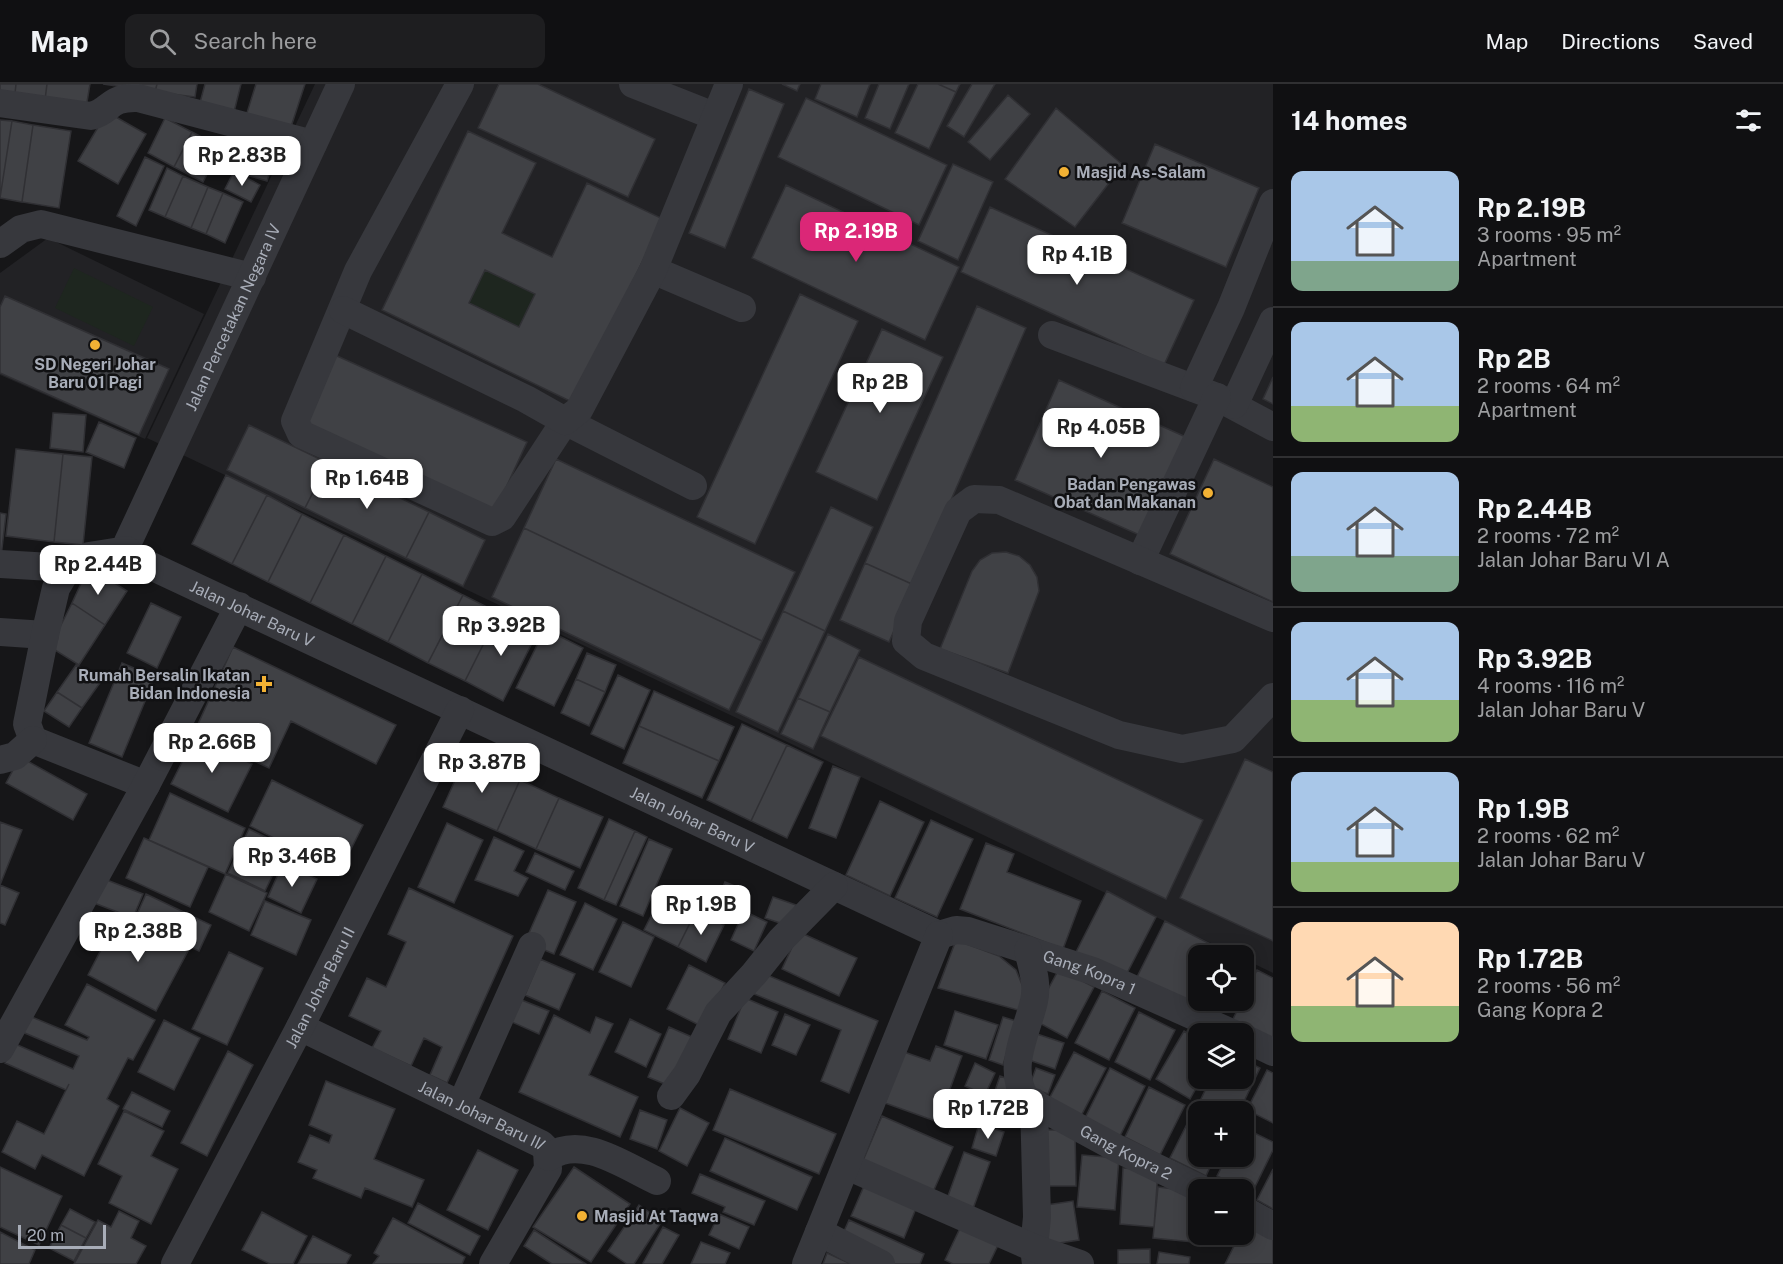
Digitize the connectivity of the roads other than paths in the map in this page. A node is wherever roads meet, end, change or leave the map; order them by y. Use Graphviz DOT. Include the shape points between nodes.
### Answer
graph roads {
  1 [pos="341,84"];
  2 [pos="460,84"];
  3 [pos="633,84"];
  4 [pos="729,84"];
  5 [pos="0,103"];
  6 [pos="714,117"];
  7 [pos="313,144"];
  8 [pos="1273,203"];
  9 [pos="0,244"];
  10 [pos="653,270"];
  11 [pos="252,277"];
  12 [pos="742,308"];
  13 [pos="342,310"];
  14 [pos="1273,321"];
  15 [pos="1052,335"];
  16 [pos="1215,396"];
  17 [pos="565,422"];
  18 [pos="1273,427"];
  19 [pos="693,486"];
  20 [pos="127,550"];
  21 [pos="1140,561"];
  22 [pos="0,564"];
  23 [pos="68,568"];
  24 [pos="239,606"];
  25 [pos="1273,618"];
  26 [pos="0,632"];
  27 [pos="45,635"];
  28 [pos="1273,698"];
  29 [pos="460,710"];
  30 [pos="33,740"];
  31 [pos="0,760"];
  32 [pos="146,785"];
  33 [pos="834,886"];
  34 [pos="939,935"];
  35 [pos="532,946"];
  36 [pos="1028,950"];
  37 [pos="1209,1023"];
  38 [pos="300,1027"];
  39 [pos="1254,1043"];
  40 [pos="0,1049"];
  41 [pos="1273,1052"];
  42 [pos="671,1096"];
  43 [pos="1034,1102"];
  44 [pos="461,1105"];
  45 [pos="549,1157"];
  46 [pos="847,1166"];
  47 [pos="657,1181"];
  48 [pos="1188,1183"];
  49 [pos="1254,1216"];
  50 [pos="1273,1226"];
  51 [pos="819,1232"];
  52 [pos="1035,1256"];
  53 [pos="175,1264"];
  54 [pos="493,1264"];
  55 [pos="806,1264"];
  56 [pos="881,1264"];
  57 [pos="1080,1264"];
  1 -- 7 [label="street, Jalan Percetakan Negara IV"];
  2 -- 13 [label="street" via="358,271"];
  3 -- 6 [label="street"];
  4 -- 6 [label="street"];
  5 -- 7 [label="street" via="91,116 113,101 138,98"];
  6 -- 10 [label="street"];
  7 -- 11 [label="street, Jalan Percetakan Negara IV"];
  8 -- 16 [label="street" via="1231,308"];
  9 -- 11 [label="street" via="21,229 41,224"];
  10 -- 12 [label="street"];
  10 -- 17 [label="street" via="579,410"];
  11 -- 20 [label="street, Jalan Percetakan Negara IV"];
  13 -- 17 [label="street" via="526,399"];
  13 -- 17 [label="street" via="295,421 301,434 492,522 502,517"];
  14 -- 16 [label="street"];
  15 -- 16 [label="street"];
  16 -- 18 [label="street"];
  16 -- 21 [label="street"];
  17 -- 19 [label="street"];
  20 -- 23 [label="street" via="89,556"];
  20 -- 24 [label="street, Jalan Johar Baru V" via="136,559"];
  21 -- 25 [label="street"];
  21 -- 28 [label="street" via="999,500 974,500 958,511 908,621 906,641 924,656 1119,735 1182,749 1233,739"];
  22 -- 23 [label="street"];
  23 -- 27 [label="street" via="56,588"];
  24 -- 29 [label="street, Jalan Johar Baru V"];
  24 -- 32 [label="street"];
  26 -- 27 [label="street"];
  27 -- 30 [label="street" via="27,724"];
  29 -- 33 [label="street, Jalan Johar Baru V"];
  29 -- 38 [label="street, Jalan Johar Baru II"];
  30 -- 31 [label="street" via="15,756"];
  30 -- 32 [label="street"];
  32 -- 40 [label="street"];
  33 -- 34 [label="street, Jalan Johar Baru V"];
  33 -- 42 [label="street" via="718,1013 687,1074"];
  34 -- 36 [label="street, Gang Kopra 1" via="968,931"];
  34 -- 46 [label="street"];
  35 -- 44 [label="street"];
  36 -- 37 [label="street, Gang Kopra 1" via="1093,971"];
  36 -- 43 [label="street, Gang Kopra 2" via="1036,979 1019,1053 1019,1087 1026,1099"];
  38 -- 44 [label="street, Jalan Johar Baru III"];
  38 -- 53 [label="street, Jalan Johar Baru II"];
  39 -- 41 [label="street"];
  43 -- 48 [label="street, Gang Kopra 2"];
  43 -- 52 [label="street"];
  44 -- 45 [label="street, Jalan Johar Baru III" via="541,1144"];
  45 -- 47 [label="street" via="560,1150 578,1148"];
  45 -- 54 [label="street, Jalan Johar Baru III" via="548,1168"];
  46 -- 51 [label="street"];
  46 -- 52 [label="street"];
  49 -- 50 [label="street"];
  51 -- 55 [label="street"];
  51 -- 56 [label="street"];
  52 -- 57 [label="street"];
}
